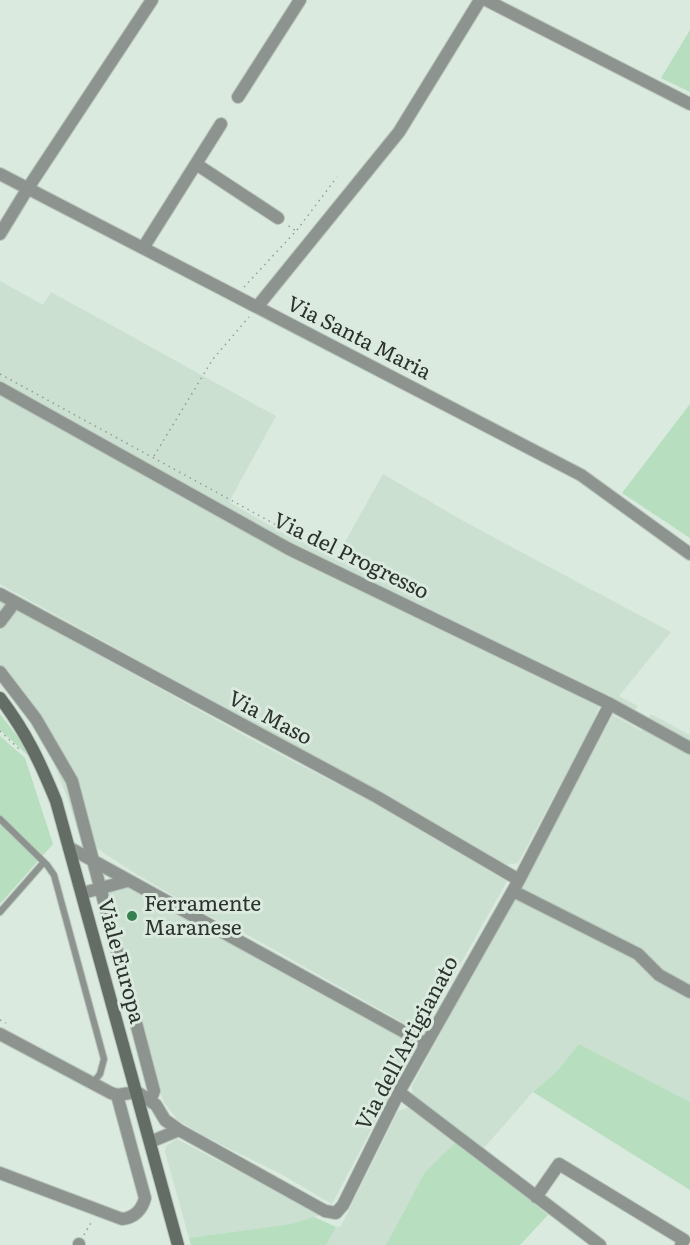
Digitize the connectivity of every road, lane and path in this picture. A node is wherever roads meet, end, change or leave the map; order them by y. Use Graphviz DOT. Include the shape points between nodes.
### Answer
graph roads {
  1 [pos="152,0"];
  2 [pos="300,0"];
  3 [pos="480,0"];
  4 [pos="486,0"];
  5 [pos="238,97"];
  6 [pos="690,104"];
  7 [pos="221,124"];
  8 [pos="196,164"];
  9 [pos="0,174"];
  10 [pos="337,177"];
  11 [pos="28,188"];
  12 [pos="278,218"];
  13 [pos="296,231"];
  14 [pos="0,234"];
  15 [pos="143,248"];
  16 [pos="236,296"];
  17 [pos="257,307"];
  18 [pos="0,374"];
  19 [pos="0,388"];
  20 [pos="153,457"];
  21 [pos="146,470"];
  22 [pos="690,554"];
  23 [pos="347,564"];
  24 [pos="0,594"];
  25 [pos="15,602"];
  26 [pos="0,622"];
  27 [pos="0,672"];
  28 [pos="0,698"];
  29 [pos="610,704"];
  30 [pos="0,731"];
  31 [pos="690,748"];
  32 [pos="26,755"];
  33 [pos="0,819"];
  34 [pos="70,848"];
  35 [pos="93,860"];
  36 [pos="44,862"];
  37 [pos="127,881"];
  38 [pos="516,886"];
  39 [pos="99,888"];
  40 [pos="83,893"];
  41 [pos="0,912"];
  42 [pos="690,992"];
  43 [pos="0,1034"];
  44 [pos="426,1044"];
  45 [pos="92,1084"];
  46 [pos="137,1092"];
  47 [pos="399,1092"];
  48 [pos="117,1095"];
  49 [pos="150,1101"];
  50 [pos="165,1120"];
  51 [pos="146,1125"];
  52 [pos="179,1130"];
  53 [pos="150,1142"];
  54 [pos="0,1174"];
  55 [pos="536,1197"];
  56 [pos="99,1210"];
  57 [pos="79,1244"];
  58 [pos="178,1245"];
  59 [pos="600,1245"];
  60 [pos="681,1245"];
  1 -- 11 [label="street"];
  2 -- 5 [label="street"];
  3 -- 17 [label="street" via="399,132"];
  4 -- 6 [label="street"];
  7 -- 8 [label="street"];
  8 -- 12 [label="street"];
  8 -- 15 [label="street"];
  9 -- 11 [label="street, Via Santa Maria"];
  10 -- 13 [label="path"];
  11 -- 14 [label="street"];
  11 -- 15 [label="street, Via Santa Maria"];
  12 -- 13 [label="path"];
  13 -- 16 [label="path"];
  15 -- 16 [label="street, Via Santa Maria"];
  16 -- 17 [label="street, Via Santa Maria"];
  17 -- 20 [label="path" via="213,359"];
  17 -- 22 [label="street, Via Santa Maria" via="581,475"];
  18 -- 20 [label="path"];
  19 -- 21 [label="street, Via del Progresso"];
  20 -- 21 [label="path"];
  20 -- 23 [label="path"];
  21 -- 29 [label="street, Via del Progresso" via="289,549"];
  24 -- 25 [label="street, Via Maso"];
  25 -- 26 [label="street"];
  25 -- 38 [label="street, Via Maso" via="377,797"];
  27 -- 35 [label="street" via="36,719 72,781"];
  28 -- 34 [label="main road, Viale Europa" via="34,749"];
  29 -- 31 [label="street, Via del Progresso"];
  29 -- 38 [label="street, Via dell'Artigianato"];
  30 -- 32 [label="path"];
  33 -- 36 [label="lane"];
  34 -- 35 [label="street"];
  34 -- 40 [label="main road, Viale Europa"];
  35 -- 37 [label="street"];
  35 -- 39 [label="street"];
  36 -- 41 [label="lane"];
  36 -- 45 [label="lane" via="54,875 104,1059"];
  37 -- 39 [label="street"];
  37 -- 44 [label="street"];
  38 -- 42 [label="street" via="638,954 659,975"];
  38 -- 44 [label="street, Via dell'Artigianato"];
  39 -- 40 [label="street"];
  39 -- 49 [label="street" via="154,1091"];
  40 -- 46 [label="main road, Viale Europa"];
  43 -- 45 [label="street"];
  44 -- 47 [label="street, Via dell'Artigianato"];
  45 -- 48 [label="street"];
  46 -- 48 [label="street"];
  46 -- 49 [label="street"];
  46 -- 51 [label="main road, Viale Europa"];
  47 -- 52 [label="street, Via dell'Artigianato" via="344,1205 336,1213 325,1211"];
  47 -- 55 [label="street"];
  48 -- 56 [label="street" via="145,1198 138,1213 127,1219"];
  49 -- 50 [label="street"];
  50 -- 51 [label="street" via="155,1119"];
  50 -- 52 [label="street"];
  51 -- 53 [label="main road, Viale Europa"];
  52 -- 53 [label="street"];
  53 -- 58 [label="main road, Viale Europa"];
  54 -- 56 [label="street"];
  55 -- 59 [label="street"];
  55 -- 60 [label="street" via="559,1164 684,1240"];
  56 -- 57 [label="path"];
}
